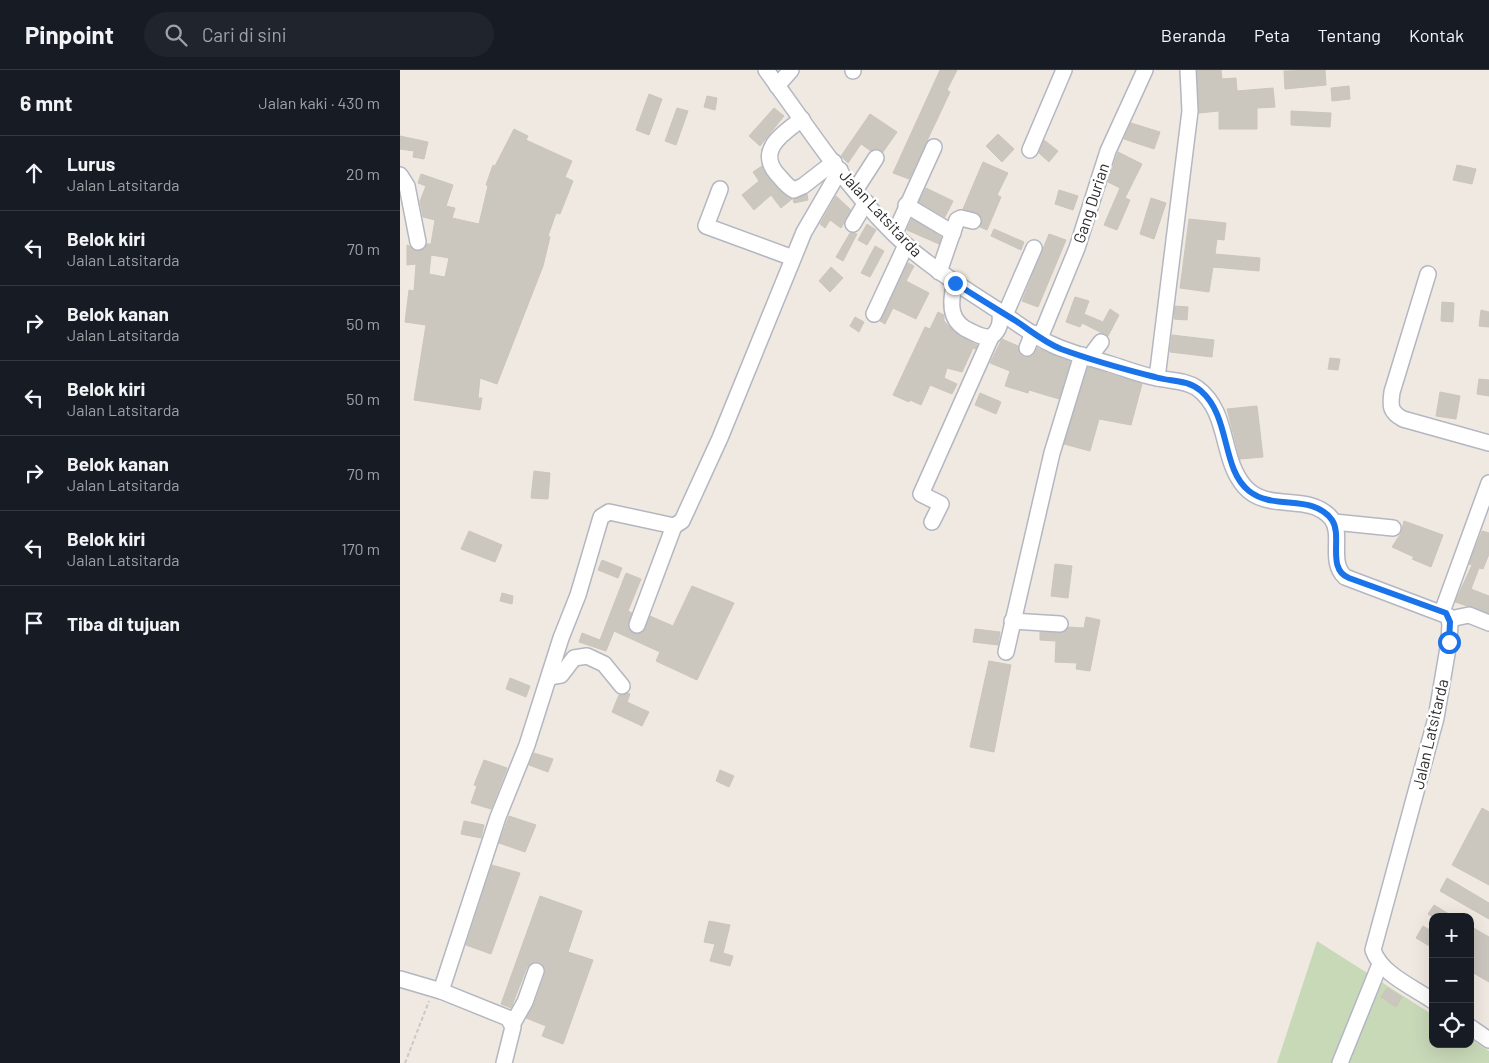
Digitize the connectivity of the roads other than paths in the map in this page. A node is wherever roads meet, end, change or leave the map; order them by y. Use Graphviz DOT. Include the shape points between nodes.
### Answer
graph roads {
  1 [pos="766,70"];
  2 [pos="791,70"];
  3 [pos="1064,70"];
  4 [pos="1145,70"];
  5 [pos="1188,70"];
  6 [pos="777,86"];
  7 [pos="802,119"];
  8 [pos="934,147"];
  9 [pos="1030,150"];
  10 [pos="876,158"];
  11 [pos="837,166"];
  12 [pos="400,175"];
  13 [pos="720,189"];
  14 [pos="856,189"];
  15 [pos="866,202"];
  16 [pos="906,205"];
  17 [pos="973,221"];
  18 [pos="853,224"];
  19 [pos="895,233"];
  20 [pos="953,233"];
  21 [pos="418,242"];
  22 [pos="906,245"];
  23 [pos="1034,248"];
  24 [pos="793,258"];
  25 [pos="939,272"];
  26 [pos="1428,274"];
  27 [pos="955,283"];
  28 [pos="1002,313"];
  29 [pos="874,314"];
  30 [pos="1036,336"];
  31 [pos="991,337"];
  32 [pos="1101,342"];
  33 [pos="1027,348"];
  34 [pos="1085,356"];
  35 [pos="1157,378"];
  36 [pos="1489,443"];
  37 [pos="1489,483"];
  38 [pos="932,522"];
  39 [pos="1334,522"];
  40 [pos="674,526"];
  41 [pos="1393,528"];
  42 [pos="1446,615"];
  43 [pos="1012,621"];
  44 [pos="1489,623"];
  45 [pos="637,624"];
  46 [pos="1060,624"];
  47 [pos="1006,652"];
  48 [pos="548,677"];
  49 [pos="622,686"];
  50 [pos="1380,964"];
  51 [pos="536,971"];
  52 [pos="400,979"];
  53 [pos="437,990"];
  54 [pos="1429,998"];
  55 [pos="513,1023"];
  56 [pos="1474,1030"];
  57 [pos="1489,1040"];
  58 [pos="504,1063"];
  59 [pos="1340,1063"];
  1 -- 6 [label="street, Jalan Latsitarda"];
  2 -- 6 [label="street"];
  3 -- 9 [label="street"];
  4 -- 30 [label="street, Gang Durian" via="1108,151 1077,248"];
  5 -- 35 [label="street" via="1190,111"];
  6 -- 7 [label="street, Jalan Latsitarda"];
  7 -- 11 [label="street, Jalan Latsitarda"];
  7 -- 11 [label="street" via="773,145 769,156 771,166 794,190"];
  8 -- 16 [label="street"];
  10 -- 14 [label="street"];
  11 -- 14 [label="street, Jalan Latsitarda"];
  11 -- 24 [label="street"];
  12 -- 21 [label="street" via="407,186"];
  13 -- 24 [label="street" via="706,226"];
  14 -- 15 [label="street, Jalan Latsitarda"];
  15 -- 18 [label="street"];
  15 -- 19 [label="street, Jalan Latsitarda"];
  16 -- 19 [label="street"];
  16 -- 20 [label="street"];
  17 -- 20 [label="street" via="958,219"];
  19 -- 22 [label="street, Jalan Latsitarda"];
  20 -- 25 [label="street"];
  22 -- 25 [label="street, Jalan Latsitarda"];
  22 -- 29 [label="street"];
  23 -- 28 [label="street"];
  24 -- 40 [label="street" via="720,438 683,518"];
  25 -- 27 [label="street, Jalan Latsitarda"];
  26 -- 36 [label="street" via="1392,392 1391,409 1403,419"];
  27 -- 28 [label="street, Jalan Latsitarda"];
  27 -- 31 [label="street" via="952,304 955,320 964,329"];
  28 -- 30 [label="street, Jalan Latsitarda"];
  28 -- 31 [label="street" via="997,331"];
  30 -- 33 [label="street, Gang Durian"];
  30 -- 34 [label="street, Jalan Latsitarda"];
  31 -- 38 [label="street" via="922,494 941,504"];
  32 -- 34 [label="street"];
  34 -- 35 [label="street, Jalan Latsitarda"];
  34 -- 43 [label="street" via="1052,453"];
  35 -- 39 [label="street, Jalan Latsitarda" via="1189,383 1202,392 1222,425 1236,474 1250,492 1268,501 1320,508"];
  37 -- 42 [label="street, Jalan Latsitarda"];
  39 -- 41 [label="street"];
  39 -- 42 [label="street" via="1337,560 1345,577"];
  40 -- 45 [label="street"];
  40 -- 48 [label="street" via="609,512 602,515"];
  42 -- 44 [label="street" via="1469,615"];
  42 -- 50 [label="street, Jalan Latsitarda" via="1449,642 1436,718 1374,943 1373,950"];
  43 -- 46 [label="street"];
  43 -- 47 [label="street"];
  48 -- 49 [label="street" via="561,675 574,658 587,656 604,664"];
  48 -- 53 [label="street" via="527,745"];
  50 -- 54 [label="street"];
  50 -- 59 [label="street"];
  51 -- 55 [label="street" via="520,1014"];
  52 -- 53 [label="street"];
  53 -- 55 [label="street" via="504,1016"];
  55 -- 58 [label="street"];
  56 -- 57 [label="street"];
}
